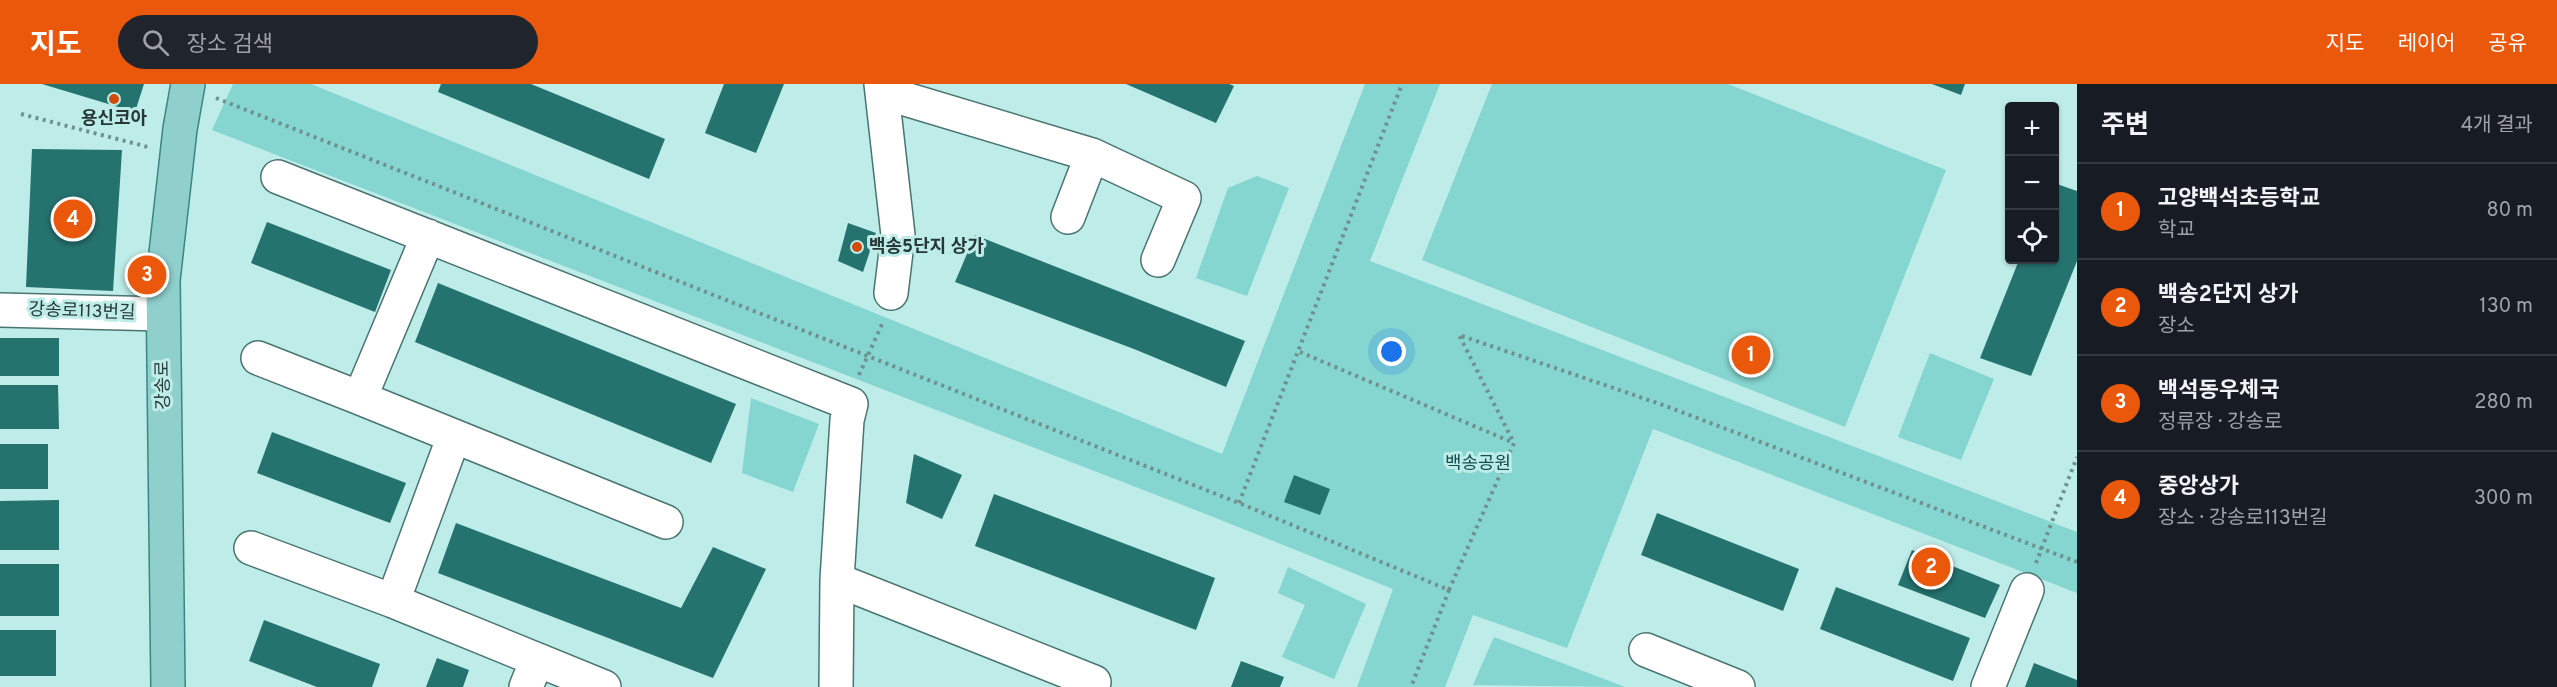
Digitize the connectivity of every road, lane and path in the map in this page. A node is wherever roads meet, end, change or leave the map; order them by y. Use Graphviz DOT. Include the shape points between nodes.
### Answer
graph roads {
  1 [pos="1402,84"];
  2 [pos="881,88"];
  3 [pos="200,90"];
  4 [pos="21,114"];
  5 [pos="155,149"];
  6 [pos="1092,155"];
  7 [pos="278,177"];
  8 [pos="1068,217"];
  9 [pos="428,236"];
  10 [pos="1158,260"];
  11 [pos="891,293"];
  12 [pos="0,310"];
  13 [pos="164,314"];
  14 [pos="1300,352"];
  15 [pos="868,357"];
  16 [pos="258,358"];
  17 [pos="360,399"];
  18 [pos="851,404"];
  19 [pos="454,436"];
  20 [pos="1514,443"];
  21 [pos="2077,457"];
  22 [pos="1239,503"];
  23 [pos="666,522"];
  24 [pos="251,548"];
  25 [pos="2041,548"];
  26 [pos="2077,562"];
  27 [pos="837,580"];
  28 [pos="1449,590"];
  29 [pos="2027,590"];
  30 [pos="393,601"];
  31 [pos="1646,650"];
  32 [pos="531,673"];
  33 [pos="1094,682"];
  34 [pos="168,687"];
  35 [pos="604,687"];
  36 [pos="836,687"];
  37 [pos="1411,687"];
  38 [pos="1738,687"];
  39 [pos="1988,687"];
  1 -- 14 [label="path"];
  2 -- 6 [label="street"];
  2 -- 11 [label="street" via="898,235"];
  3 -- 13 [label="main road, 강송로" via="180,129 163,280"];
  3 -- 15 [label="path"];
  4 -- 5 [label="path"];
  6 -- 8 [label="street"];
  6 -- 10 [label="street" via="1184,198"];
  7 -- 9 [label="street"];
  9 -- 17 [label="street"];
  9 -- 18 [label="street"];
  11 -- 15 [label="path"];
  12 -- 13 [label="street, 강송로113번길"];
  13 -- 34 [label="main road, 강송로"];
  14 -- 20 [label="path"];
  14 -- 22 [label="path"];
  15 -- 18 [label="path"];
  15 -- 22 [label="path"];
  16 -- 17 [label="street"];
  17 -- 19 [label="street"];
  18 -- 27 [label="street"];
  19 -- 23 [label="street"];
  19 -- 30 [label="street"];
  20 -- 25 [label="path" via="1459,335 1663,405"];
  20 -- 28 [label="path"];
  21 -- 25 [label="path"];
  22 -- 28 [label="path"];
  24 -- 30 [label="street"];
  25 -- 26 [label="path"];
  25 -- 29 [label="path"];
  27 -- 33 [label="street"];
  27 -- 36 [label="street"];
  28 -- 37 [label="path"];
  29 -- 39 [label="street"];
  30 -- 32 [label="street"];
  31 -- 38 [label="street"];
  32 -- 35 [label="street"];
}
